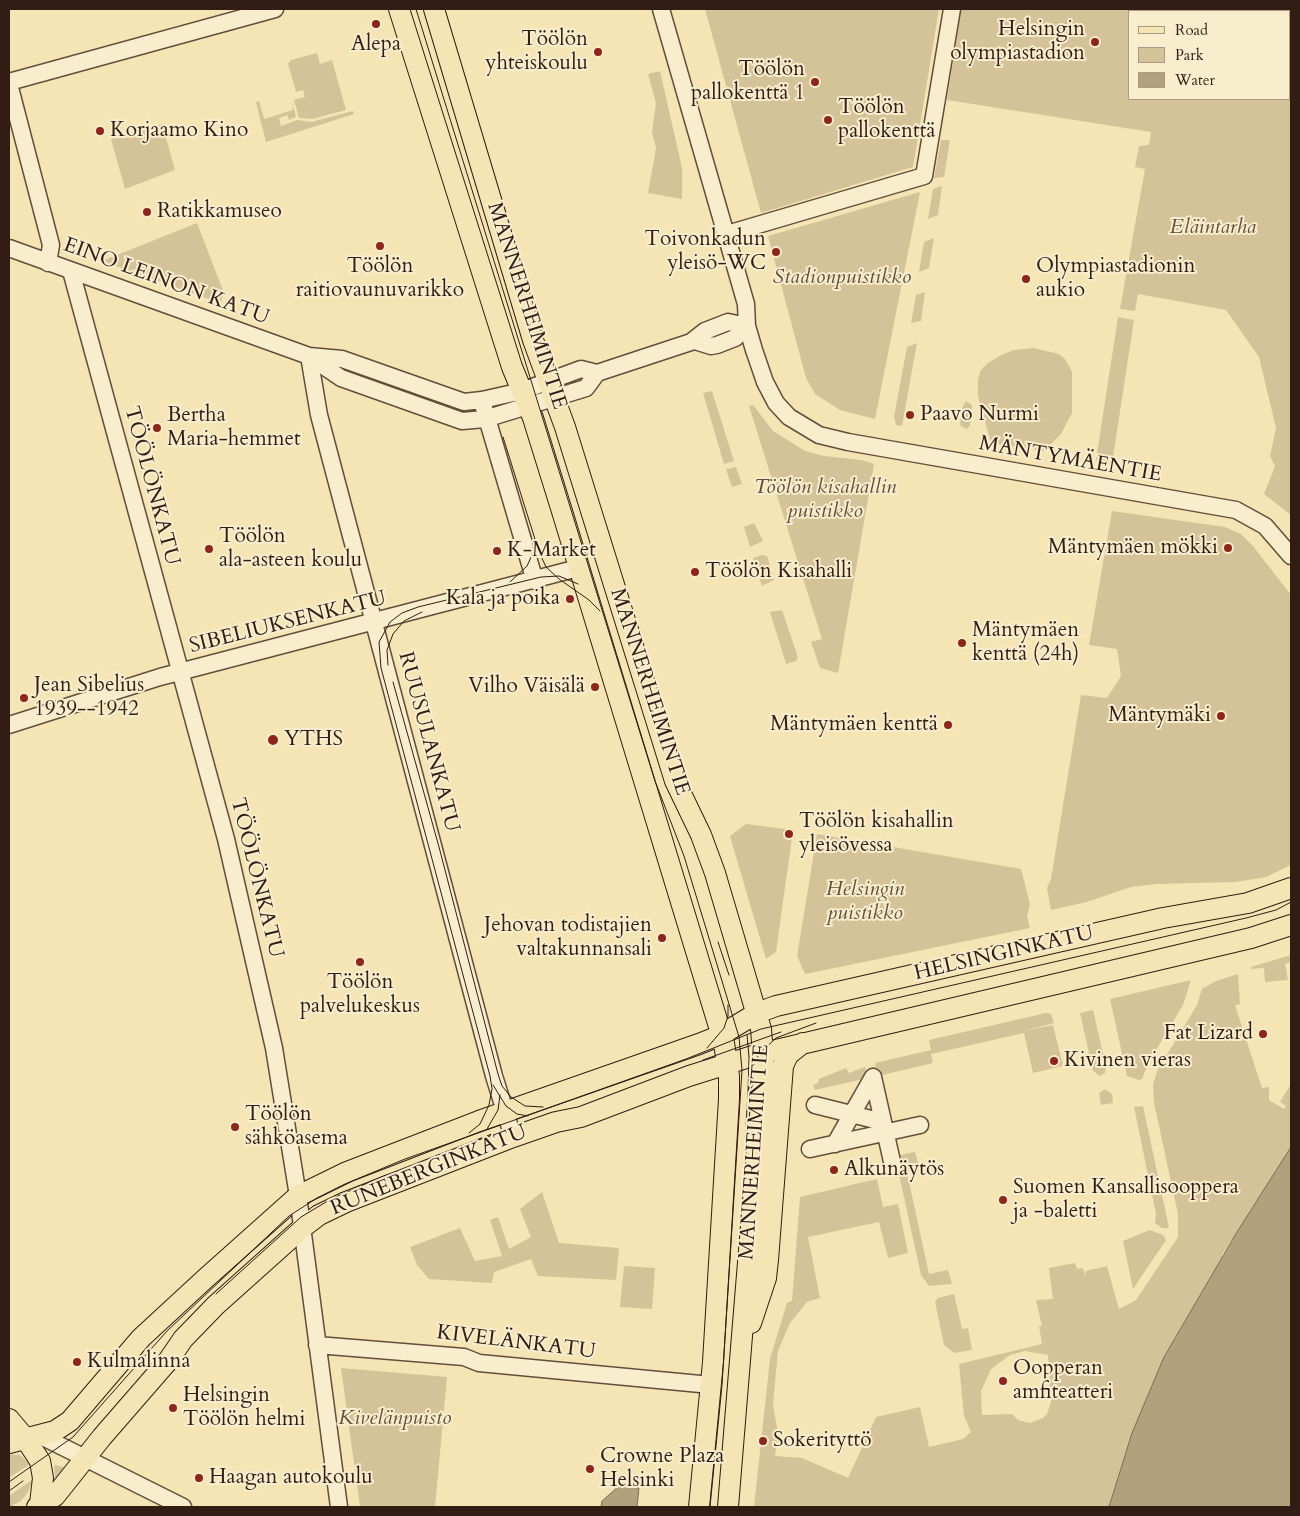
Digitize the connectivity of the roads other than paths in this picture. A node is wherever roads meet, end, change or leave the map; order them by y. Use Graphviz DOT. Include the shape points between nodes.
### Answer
graph roads {
  1 [pos="275,9"];
  2 [pos="399,9"];
  3 [pos="434,9"];
  4 [pos="661,9"];
  5 [pos="952,9"];
  6 [pos="9,83"];
  7 [pos="727,234"];
  8 [pos="9,248"];
  9 [pos="48,263"];
  10 [pos="70,271"];
  11 [pos="747,326"];
  12 [pos="309,356"];
  13 [pos="551,389"];
  14 [pos="525,398"];
  15 [pos="482,400"];
  16 [pos="487,418"];
  17 [pos="1291,556"];
  18 [pos="578,568"];
  19 [pos="535,581"];
  20 [pos="374,622"];
  21 [pos="181,672"];
  22 [pos="9,724"];
  23 [pos="1291,888"];
  24 [pos="1291,925"];
  25 [pos="757,1012"];
  26 [pos="722,1034"];
  27 [pos="804,1042"];
  28 [pos="764,1053"];
  29 [pos="727,1064"];
  30 [pos="814,1105"];
  31 [pos="504,1113"];
  32 [pos="852,1114"];
  33 [pos="920,1124"];
  34 [pos="884,1127"];
  35 [pos="513,1137"];
  36 [pos="835,1144"];
  37 [pos="810,1148"];
  38 [pos="892,1166"];
  39 [pos="298,1196"];
  40 [pos="302,1228"];
  41 [pos="317,1345"];
  42 [pos="742,1346"];
  43 [pos="711,1384"];
  44 [pos="9,1419"];
  45 [pos="25,1439"];
  46 [pos="87,1459"];
  47 [pos="38,1506"];
  48 [pos="183,1507"];
  49 [pos="339,1507"];
  50 [pos="699,1507"];
  51 [pos="728,1507"];
  1 -- 6 [label="street"];
  2 -- 14 [label="main road, MANNERHEIMINTIE" via="512,367"];
  3 -- 13 [label="main road, MANNERHEIMINTIE" via="533,340"];
  4 -- 7 [label="street, MÄNTYMÄENTIE"];
  5 -- 7 [label="street" via="924,176"];
  6 -- 9 [label="street" via="51,245"];
  7 -- 11 [label="street, MÄNTYMÄENTIE" via="746,304"];
  8 -- 9 [label="street, EINO LEINON KATU"];
  9 -- 10 [label="street, EINO LEINON KATU"];
  10 -- 12 [label="street, EINO LEINON KATU"];
  10 -- 21 [label="street, TÖÖLÖNKATU"];
  11 -- 13 [label="street" via="735,338 711,346 695,341 597,373 586,388"];
  11 -- 17 [label="street, MÄNTYMÄENTIE" via="765,382 776,403 789,417 819,435 1236,510 1265,526"];
  12 -- 15 [label="street, EINO LEINON KATU" via="342,359 464,402"];
  12 -- 16 [label="street, EINO LEINON KATU" via="341,378 462,421"];
  12 -- 20 [label="street, RUUSULANKATU" via="319,414"];
  13 -- 14 [label="street"];
  13 -- 25 [label="main road, MANNERHEIMINTIE" via="674,780 707,850"];
  14 -- 15 [label="street, EINO LEINON KATU"];
  14 -- 16 [label="street, EINO LEINON KATU"];
  14 -- 18 [label="main road, MANNERHEIMINTIE"];
  15 -- 16 [label="street"];
  16 -- 19 [label="street"];
  18 -- 19 [label="street, SIBELIUKSENKATU"];
  18 -- 26 [label="main road, MANNERHEIMINTIE"];
  19 -- 20 [label="street, SIBELIUKSENKATU"];
  20 -- 21 [label="street, SIBELIUKSENKATU"];
  20 -- 31 [label="street, RUUSULANKATU"];
  21 -- 22 [label="street, SIBELIUKSENKATU"];
  21 -- 39 [label="street, TÖÖLÖNKATU" via="245,916 274,1048"];
  23 -- 25 [label="main road, HELSINGINKATU" via="1248,903 1154,920"];
  24 -- 27 [label="main road, HELSINGINKATU" via="1250,938"];
  25 -- 26 [label="main road, HELSINGINKATU"];
  25 -- 28 [label="main road, MANNERHEIMINTIE"];
  26 -- 29 [label="main road, MANNERHEIMINTIE"];
  26 -- 31 [label="main road, RUNEBERGINKATU" via="620,1074"];
  27 -- 28 [label="main road, HELSINGINKATU"];
  27 -- 42 [label="main road" via="790,1053 783,1066 766,1278"];
  28 -- 29 [label="main road, HELSINGINKATU"];
  28 -- 42 [label="main road, MANNERHEIMINTIE"];
  29 -- 35 [label="main road, RUNEBERGINKATU" via="581,1117"];
  29 -- 43 [label="main road, MANNERHEIMINTIE" via="729,1099"];
  30 -- 32 [label="street"];
  31 -- 35 [label="street, RUUSULANKATU"];
  31 -- 39 [label="main road, RUNEBERGINKATU" via="347,1172"];
  32 -- 34 [label="street"];
  32 -- 34 [label="street" via="873,1077"];
  32 -- 36 [label="street"];
  33 -- 34 [label="street"];
  34 -- 36 [label="street"];
  34 -- 38 [label="street"];
  35 -- 40 [label="main road, RUNEBERGINKATU" via="386,1184 326,1212"];
  36 -- 37 [label="street"];
  39 -- 40 [label="street, TÖÖLÖNKATU"];
  39 -- 45 [label="main road, RUNEBERGINKATU" via="141,1338 70,1421 55,1431"];
  40 -- 41 [label="street, TÖÖLÖNKATU"];
  40 -- 46 [label="main road, RUNEBERGINKATU" via="216,1305 183,1340"];
  41 -- 43 [label="street, KIVELÄNKATU" via="464,1357 480,1363"];
  41 -- 49 [label="street, TÖÖLÖNKATU"];
  42 -- 51 [label="main road, MANNERHEIMINTIE"];
  43 -- 50 [label="main road, MANNERHEIMINTIE"];
  44 -- 45 [label="main road"];
  45 -- 46 [label="street"];
  45 -- 47 [label="main road" via="42,1468"];
  46 -- 47 [label="main road, RUNEBERGINKATU" via="52,1499"];
  46 -- 48 [label="street"];
}
